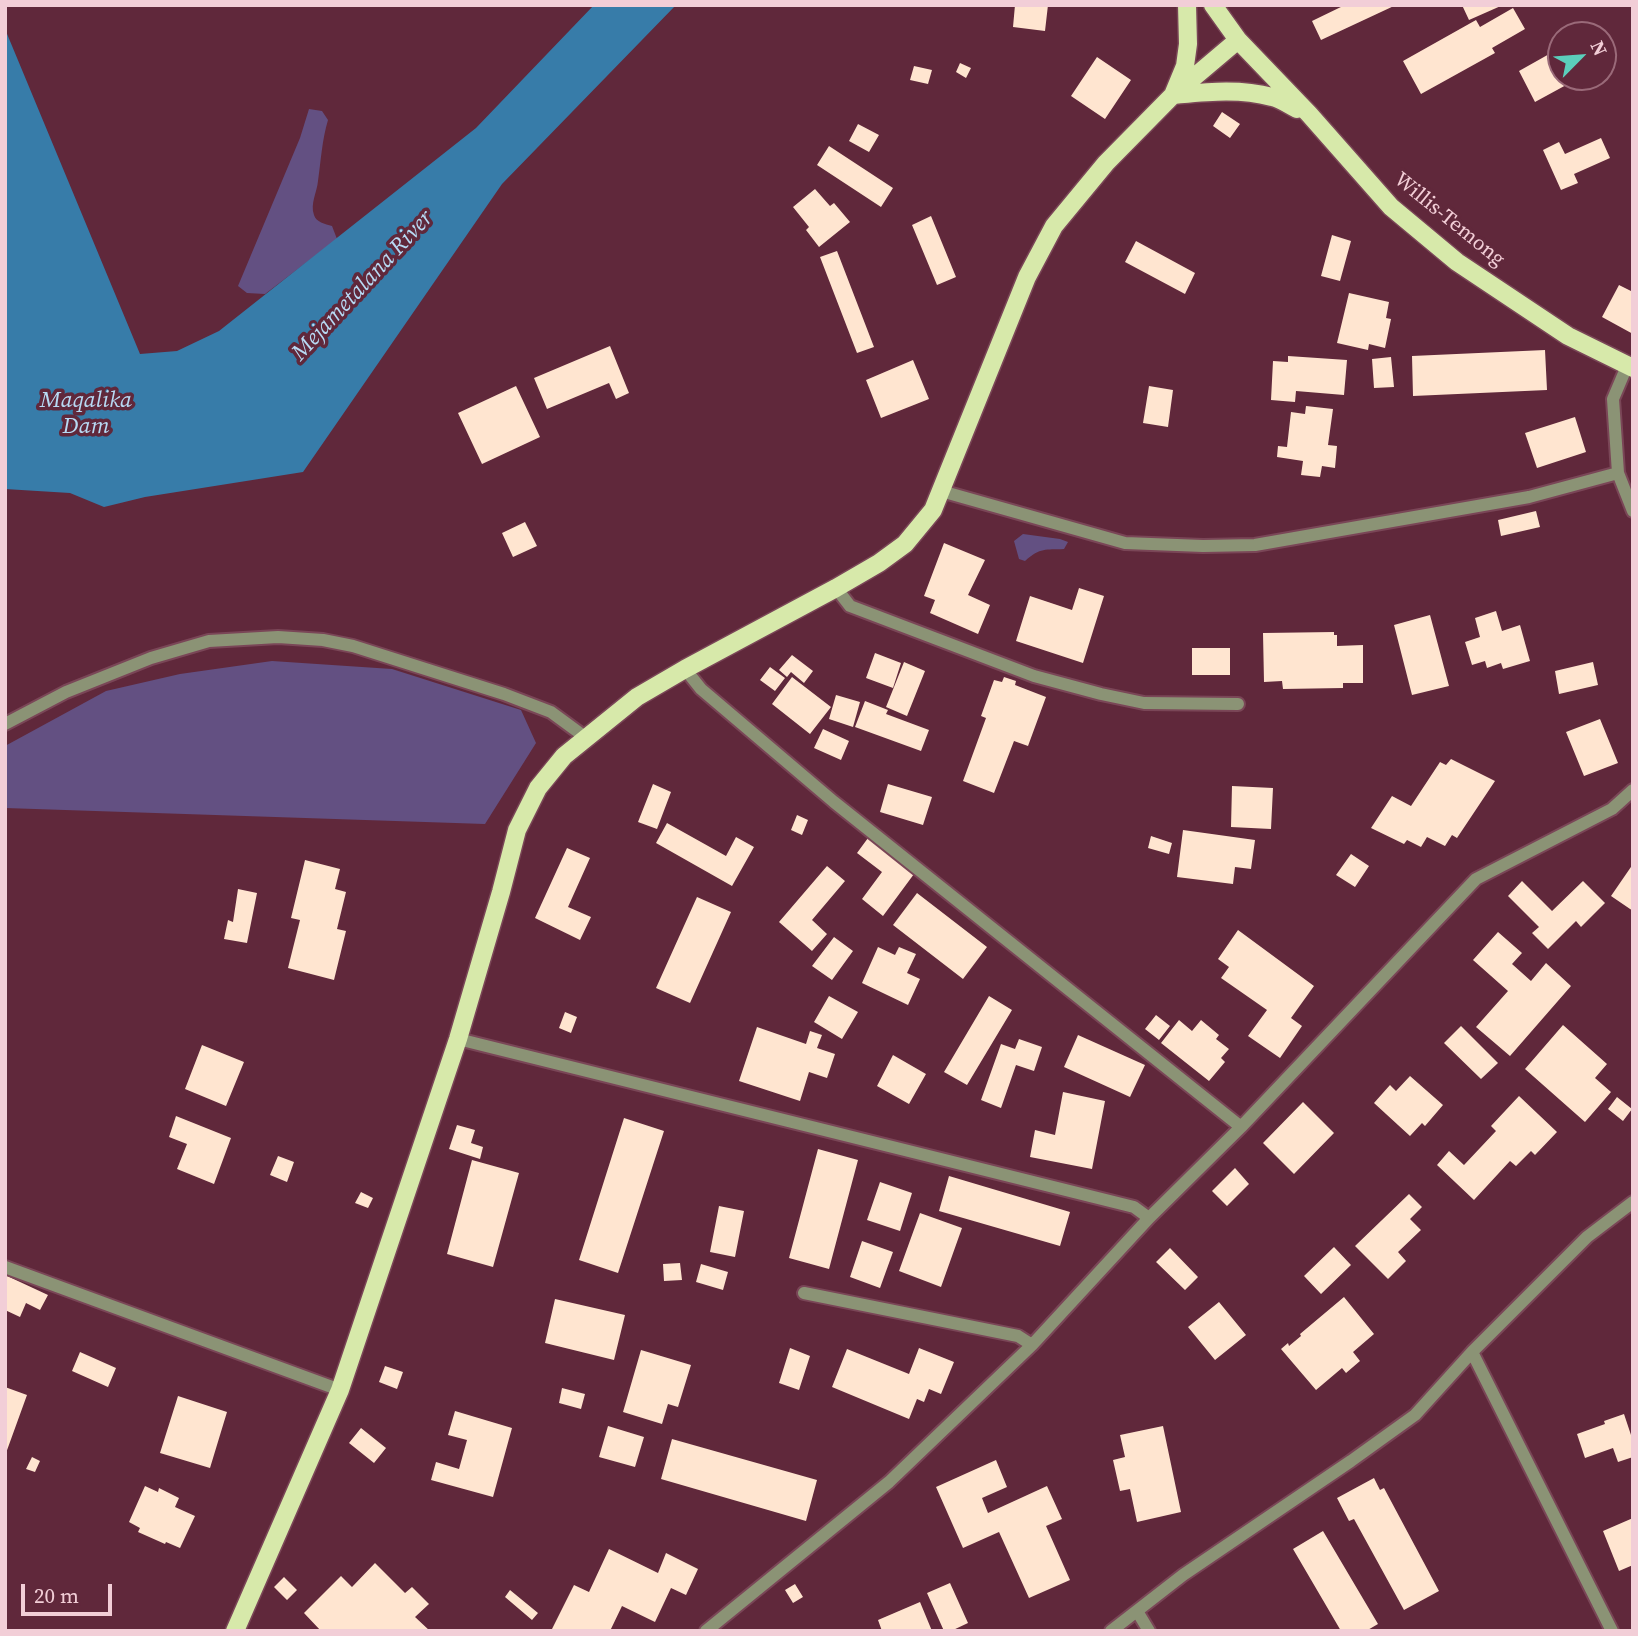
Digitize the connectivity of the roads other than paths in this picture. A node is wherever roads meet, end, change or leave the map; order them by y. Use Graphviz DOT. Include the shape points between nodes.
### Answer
graph roads {
  1 [pos="1188,5"];
  2 [pos="1213,5"];
  3 [pos="1238,40"];
  4 [pos="1173,95"];
  5 [pos="1309,114"];
  6 [pos="1630,367"];
  7 [pos="1618,473"];
  8 [pos="941,491"];
  9 [pos="1633,511"];
  10 [pos="836,588"];
  11 [pos="685,669"];
  12 [pos="1238,704"];
  13 [pos="5,724"];
  14 [pos="585,737"];
  15 [pos="1633,790"];
  16 [pos="458,1039"];
  17 [pos="1241,1127"];
  18 [pos="1633,1202"];
  19 [pos="1149,1218"];
  20 [pos="5,1267"];
  21 [pos="804,1293"];
  22 [pos="1032,1345"];
  23 [pos="1472,1352"];
  24 [pos="340,1390"];
  25 [pos="1137,1611"];
  26 [pos="235,1631"];
  27 [pos="706,1631"];
  28 [pos="1111,1631"];
  29 [pos="1149,1631"];
  30 [pos="1612,1631"];
  1 -- 4 [label="main road" via="1185,66"];
  2 -- 3 [label="main road, Willis-Temong"];
  3 -- 4 [label="main road"];
  3 -- 5 [label="main road, Willis-Temong"];
  4 -- 5 [label="main road" via="1249,93 1274,97"];
  4 -- 8 [label="main road" via="1106,163 1054,226 1027,276"];
  5 -- 6 [label="main road, Willis-Temong" via="1391,207 1457,262 1568,336"];
  6 -- 7 [label="street" via="1613,399"];
  7 -- 8 [label="street" via="1529,497 1255,545 1125,543"];
  7 -- 9 [label="street"];
  8 -- 10 [label="main road" via="933,510 905,544"];
  10 -- 11 [label="main road"];
  10 -- 12 [label="street" via="850,606 1034,676 1144,703"];
  11 -- 14 [label="main road" via="637,697"];
  11 -- 17 [label="street" via="701,689 834,802"];
  13 -- 14 [label="street" via="66,692 151,658 209,641 278,637 353,646 504,694 551,712"];
  14 -- 16 [label="main road" via="538,788 517,830"];
  15 -- 17 [label="street" via="1612,809 1476,879"];
  16 -- 19 [label="street" via="1134,1207"];
  16 -- 24 [label="main road"];
  17 -- 19 [label="street"];
  18 -- 23 [label="street" via="1587,1237"];
  19 -- 22 [label="street"];
  20 -- 24 [label="street"];
  21 -- 22 [label="street" via="1018,1336"];
  22 -- 27 [label="street" via="889,1482"];
  23 -- 25 [label="street" via="1415,1415"];
  23 -- 30 [label="street"];
  24 -- 26 [label="main road"];
  25 -- 28 [label="street"];
  25 -- 29 [label="street"];
}
